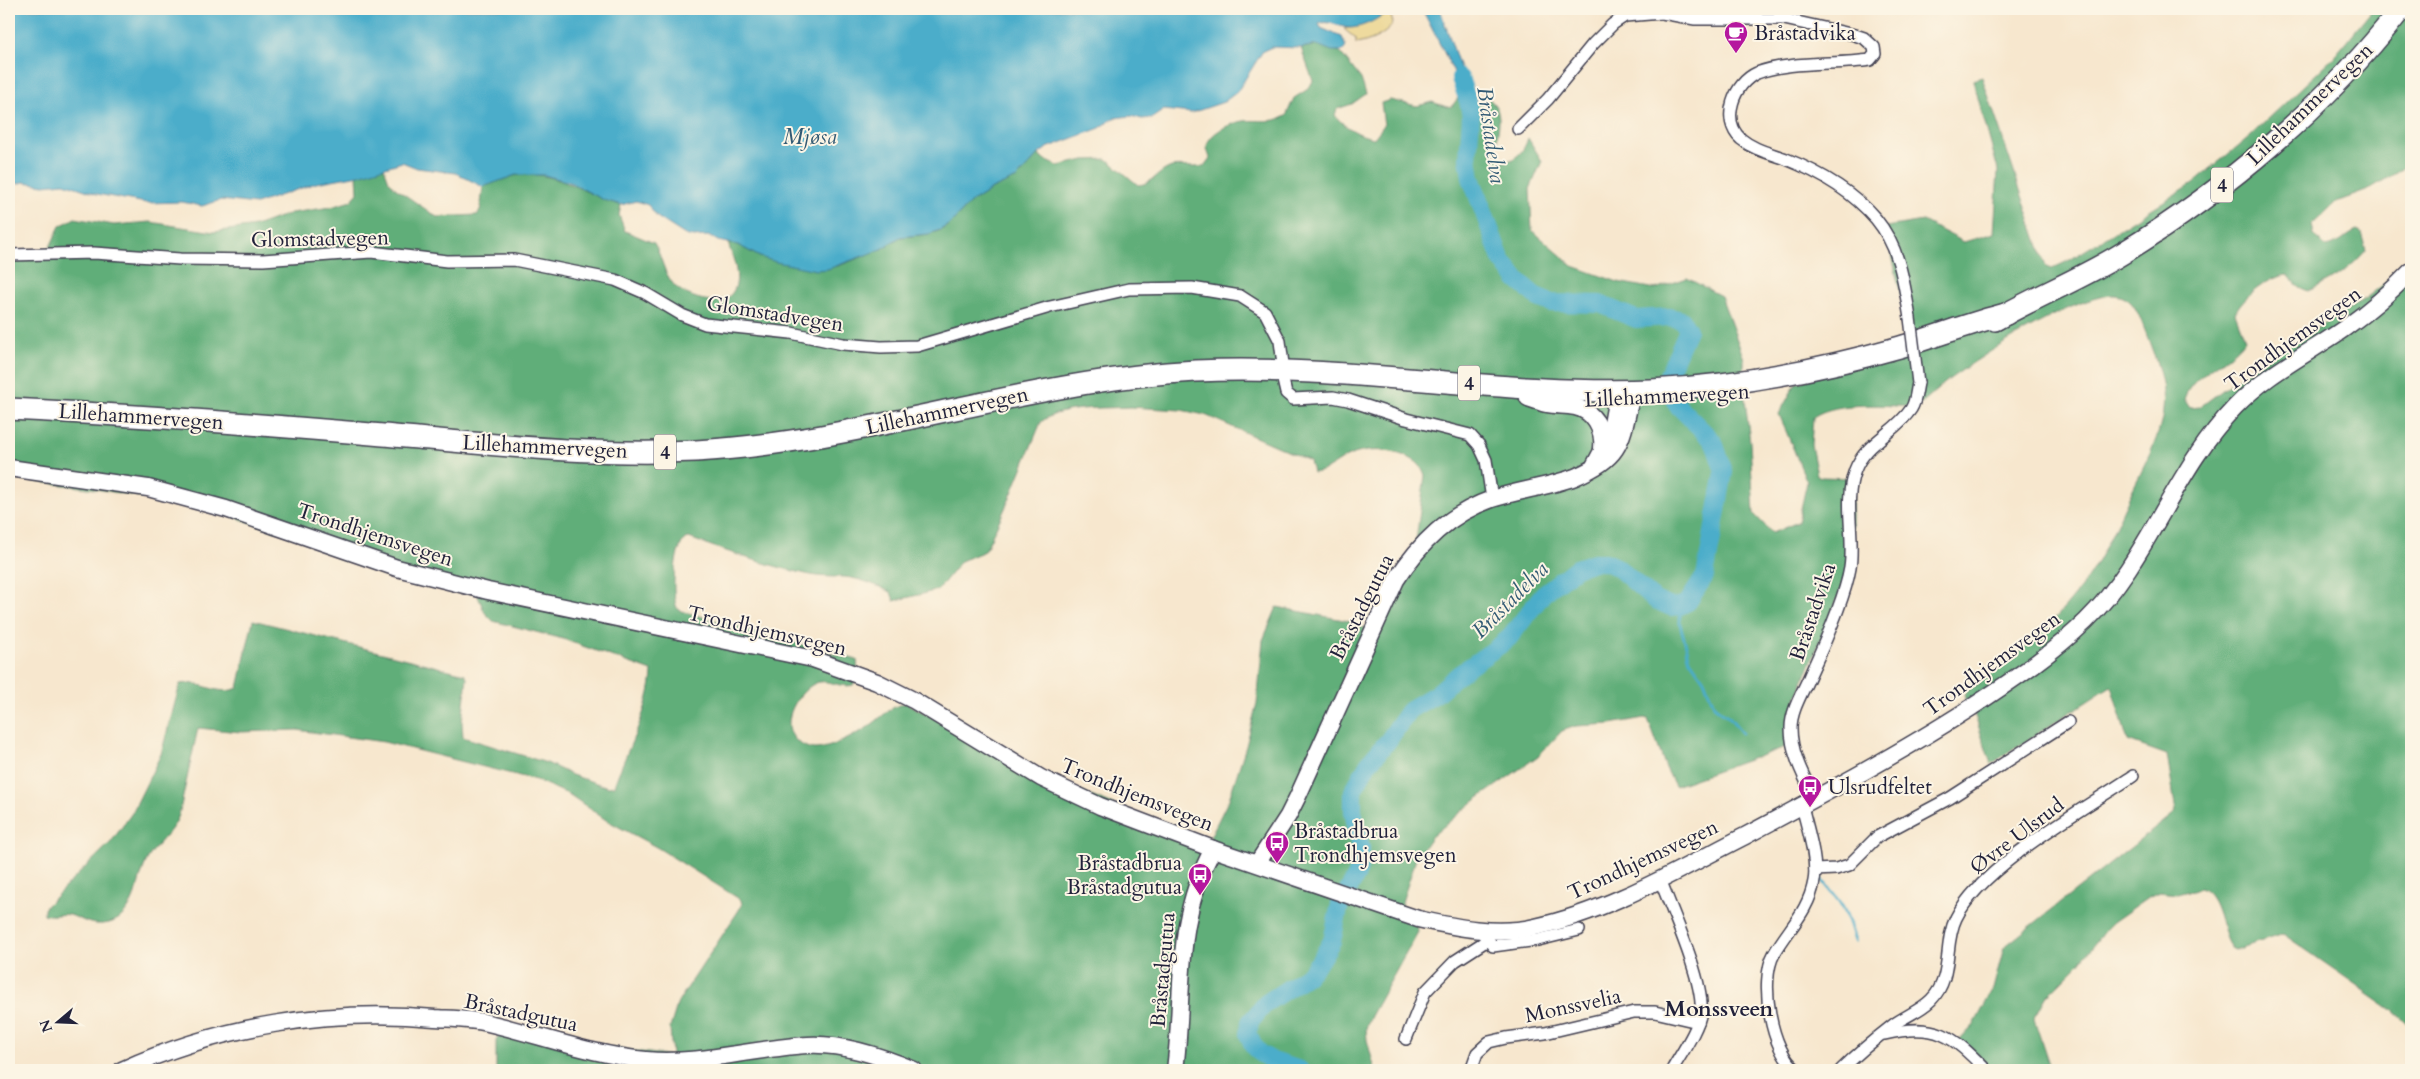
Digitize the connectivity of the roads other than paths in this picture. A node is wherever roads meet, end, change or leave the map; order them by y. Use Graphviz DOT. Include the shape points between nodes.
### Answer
graph roads {
  1 [pos="2402,9"];
  2 [pos="1518,129"];
  3 [pos="9,255"];
  4 [pos="2411,271"];
  5 [pos="1283,364"];
  6 [pos="1316,374"];
  7 [pos="1283,380"];
  8 [pos="1632,397"];
  9 [pos="1528,398"];
  10 [pos="9,409"];
  11 [pos="1602,448"];
  12 [pos="1594,466"];
  13 [pos="9,468"];
  14 [pos="1492,500"];
  15 [pos="2068,722"];
  16 [pos="2133,776"];
  17 [pos="1809,802"];
  18 [pos="1213,849"];
  19 [pos="1258,862"];
  20 [pos="1815,870"];
  21 [pos="1660,879"];
  22 [pos="1579,930"];
  23 [pos="1484,935"];
  24 [pos="1698,1022"];
  25 [pos="1881,1035"];
  26 [pos="1406,1039"];
  27 [pos="122,1070"];
  28 [pos="914,1070"];
  29 [pos="1175,1070"];
  30 [pos="1471,1070"];
  31 [pos="1672,1070"];
  32 [pos="1797,1070"];
  33 [pos="1842,1070"];
  34 [pos="1986,1070"];
  1 -- 8 [label="highway, Lillehammervegen / 4" via="2357,61 2241,171 2122,254 2072,282 2006,314 1865,356 1724,390"];
  2 -- 17 [label="street, Bråstadvika, bridge" via="1599,37 1624,16 1650,13 1695,19 1769,17 1800,21 1864,38 1874,47 1875,54 1870,60 1788,67 1756,74 1735,94 1731,116 1732,126 1740,138 1752,147 1820,175 1847,193 1886,232 1900,265 1918,383 1911,409 1870,448 1854,471 1848,577 1791,726 1794,752"];
  3 -- 5 [label="street, Glomstadvegen" via="94,253 263,260 371,252 447,261 514,260 615,280 705,324 881,347 917,346 1050,307 1129,289 1192,288 1240,296 1265,312 1280,341"];
  4 -- 17 [label="main road, Trondhjemsvegen" via="2386,297 2272,376 2231,411 2202,448 2131,567 2086,621 1999,690 1926,737"];
  6 -- 8 [label="highway, Lillehammervegen / 4" via="1348,373"];
  6 -- 9 [label="highway, Lillehammervegen / 4"];
  6 -- 10 [label="highway, Lillehammervegen / 4" via="1203,371 1112,380 1030,393 817,437 739,448 664,452 576,450 171,418"];
  7 -- 14 [label="street" via="1286,393 1293,399 1333,397 1348,400 1470,436 1486,460"];
  8 -- 9 [label="highway, Lillehammervegen / 4"];
  8 -- 11 [label="main road"];
  8 -- 12 [label="main road, Bråstadgutua" via="1623,436 1610,457"];
  9 -- 11 [label="main road" via="1583,410 1598,424"];
  11 -- 12 [label="main road"];
  12 -- 14 [label="main road, Bråstadgutua" via="1567,480"];
  13 -- 18 [label="main road, Trondhjemsvegen" via="148,488 226,509 397,568 488,592 813,659 877,682 913,700 1074,795"];
  14 -- 19 [label="main road, Bråstadgutua" via="1470,508 1431,535 1396,580 1298,796"];
  15 -- 20 [label="street" via="1950,798 1877,837 1848,864 1836,869"];
  16 -- 25 [label="street, Øvre Ulsrud" via="1990,876 1955,919 1940,990 1931,1001"];
  17 -- 20 [label="street, Bråstadvika"];
  17 -- 21 [label="main road, Trondhjemsvegen"];
  18 -- 19 [label="main road, Trondhjemsvegen"];
  18 -- 29 [label="main road, Bråstadgutua" via="1195,885 1184,940"];
  19 -- 23 [label="main road, Trondhjemsvegen" via="1390,911"];
  20 -- 32 [label="street" via="1808,903 1768,967 1768,995 1777,1046"];
  21 -- 23 [label="main road, Trondhjemsvegen" via="1575,917"];
  21 -- 24 [label="street" via="1694,971 1701,1011"];
  22 -- 23 [label="street, Trondhjemsvegen" via="1493,946"];
  23 -- 26 [label="street" via="1425,992"];
  24 -- 30 [label="street, Monssvelia" via="1655,1012 1634,1012 1545,1033 1506,1038 1489,1042 1477,1053"];
  24 -- 31 [label="street"];
  25 -- 33 [label="street, Øvre Ulsrud"];
  25 -- 34 [label="street" via="1900,1030 1936,1032 1962,1046"];
  27 -- 28 [label="main road, Bråstadgutua" via="218,1035 269,1024 390,1014 486,1022 562,1043 645,1060 687,1061 810,1045 863,1054"];
}
